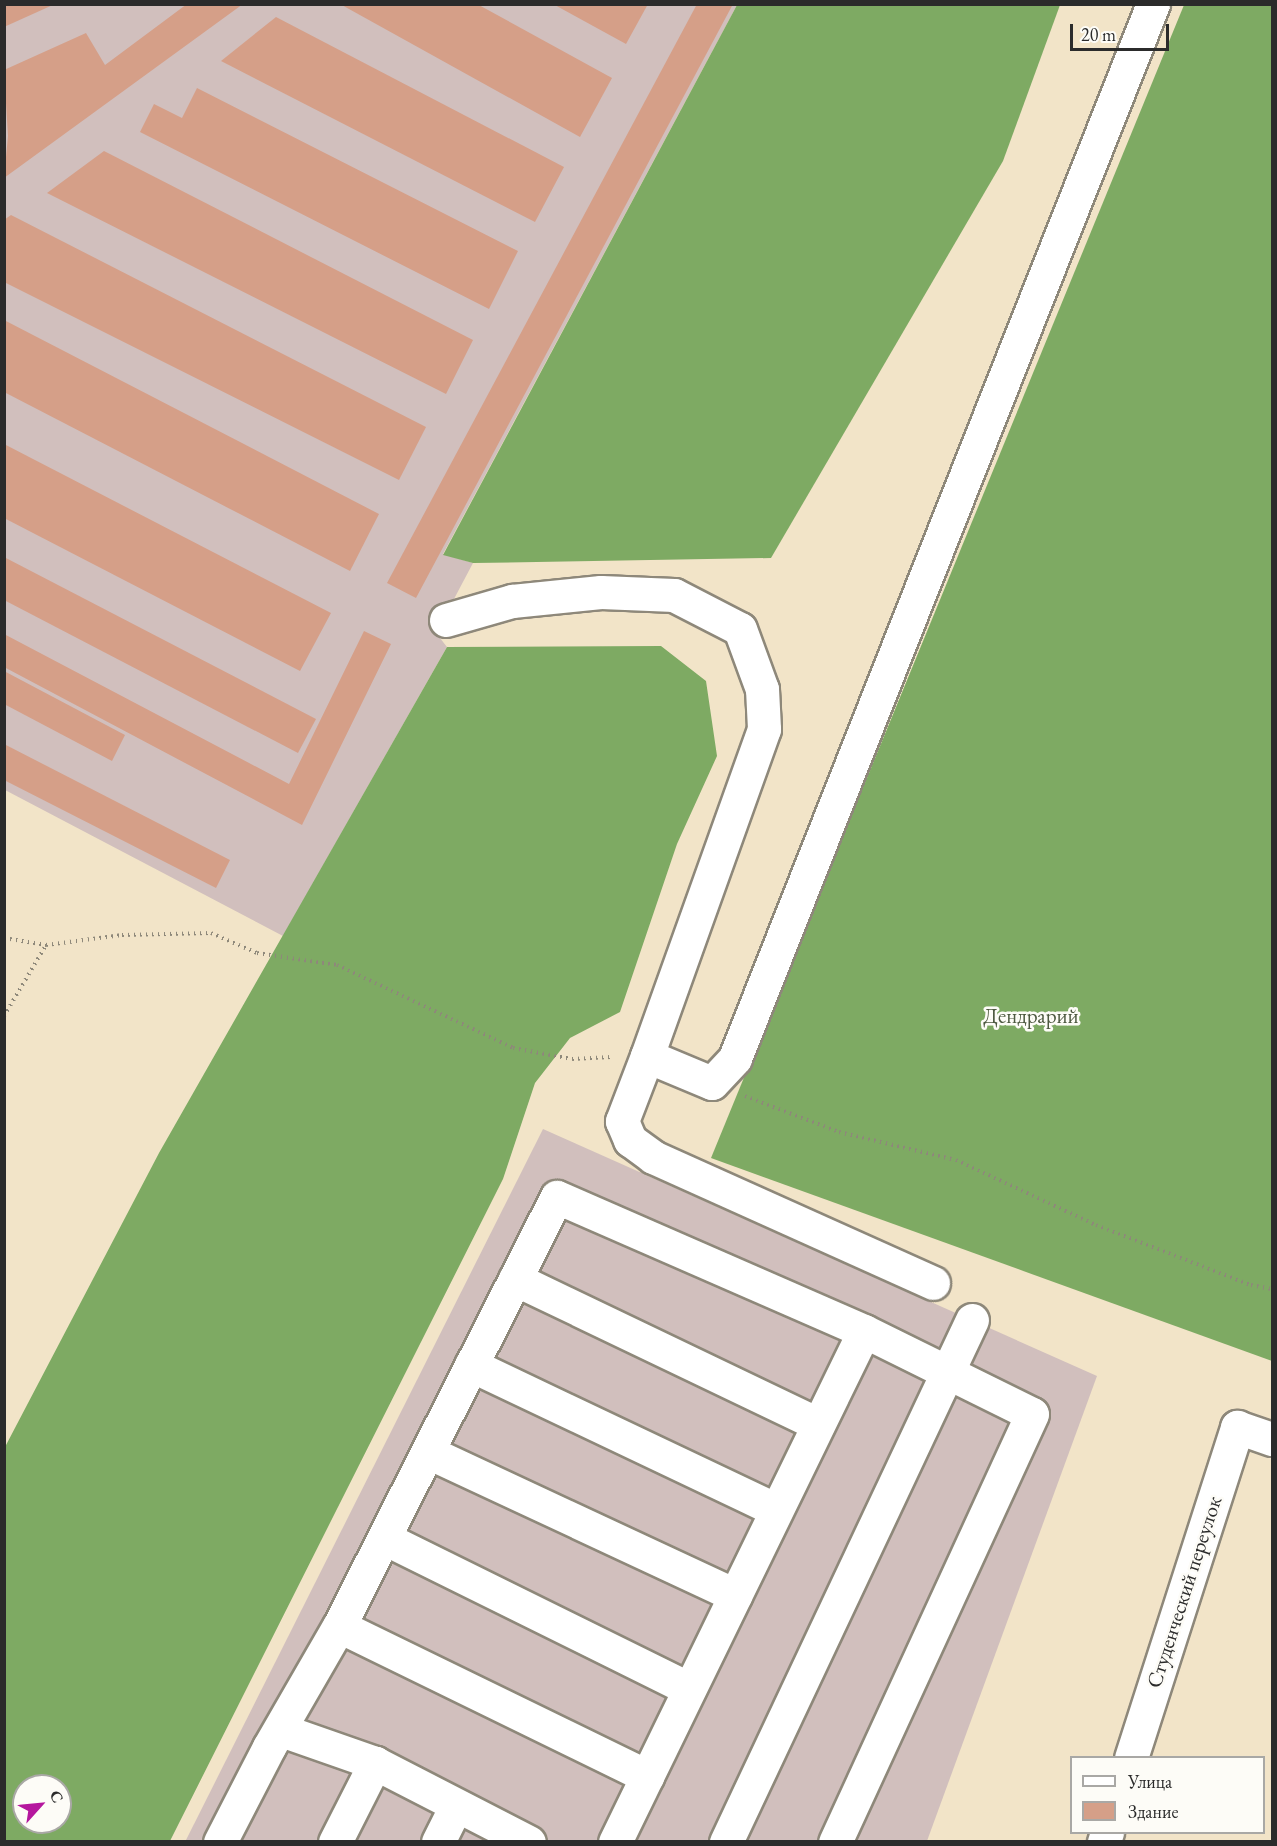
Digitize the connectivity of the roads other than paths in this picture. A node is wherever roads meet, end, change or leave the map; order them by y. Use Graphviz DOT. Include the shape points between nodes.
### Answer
graph roads {
  1 [pos="1153,4"];
  2 [pos="446,620"];
  3 [pos="647,1056"];
  4 [pos="515,1280"];
  5 [pos="933,1283"];
  6 [pos="972,1320"];
  7 [pos="864,1331"];
  8 [pos="471,1365"];
  9 [pos="945,1372"];
  10 [pos="818,1424"];
  11 [pos="1272,1439"];
  12 [pos="428,1452"];
  13 [pos="776,1510"];
  14 [pos="384,1538"];
  15 [pos="735,1595"];
  16 [pos="339,1626"];
  17 [pos="689,1689"];
  18 [pos="281,1730"];
  19 [pos="1132,1756"];
  20 [pos="375,1763"];
  21 [pos="647,1776"];
  22 [pos="456,1806"];
  23 [pos="220,1842"];
  24 [pos="334,1842"];
  25 [pos="438,1842"];
  26 [pos="529,1842"];
  27 [pos="615,1842"];
  28 [pos="726,1842"];
  29 [pos="835,1842"];
  1 -- 3 [label="street" via="735,1058 712,1083"];
  2 -- 3 [label="street" via="512,601 611,592 674,595 740,629 762,689 764,729"];
  3 -- 5 [label="street" via="622,1121 630,1140 653,1157"];
  4 -- 7 [label="street" via="557,1197"];
  4 -- 8 [label="street"];
  4 -- 10 [label="street"];
  6 -- 9 [label="street"];
  7 -- 9 [label="street"];
  7 -- 10 [label="street"];
  8 -- 12 [label="street"];
  8 -- 13 [label="street"];
  9 -- 28 [label="street"];
  9 -- 29 [label="street" via="1032,1414"];
  10 -- 13 [label="street"];
  11 -- 19 [label="street, Студенческий переулок" via="1237,1427"];
  12 -- 14 [label="street"];
  12 -- 15 [label="street"];
  13 -- 15 [label="street"];
  14 -- 16 [label="street"];
  14 -- 17 [label="street"];
  15 -- 17 [label="street"];
  16 -- 18 [label="street"];
  16 -- 21 [label="street"];
  17 -- 21 [label="street"];
  18 -- 20 [label="street"];
  18 -- 23 [label="street"];
  20 -- 22 [label="street"];
  20 -- 24 [label="street"];
  21 -- 27 [label="street"];
  22 -- 25 [label="street"];
  22 -- 26 [label="street"];
}
